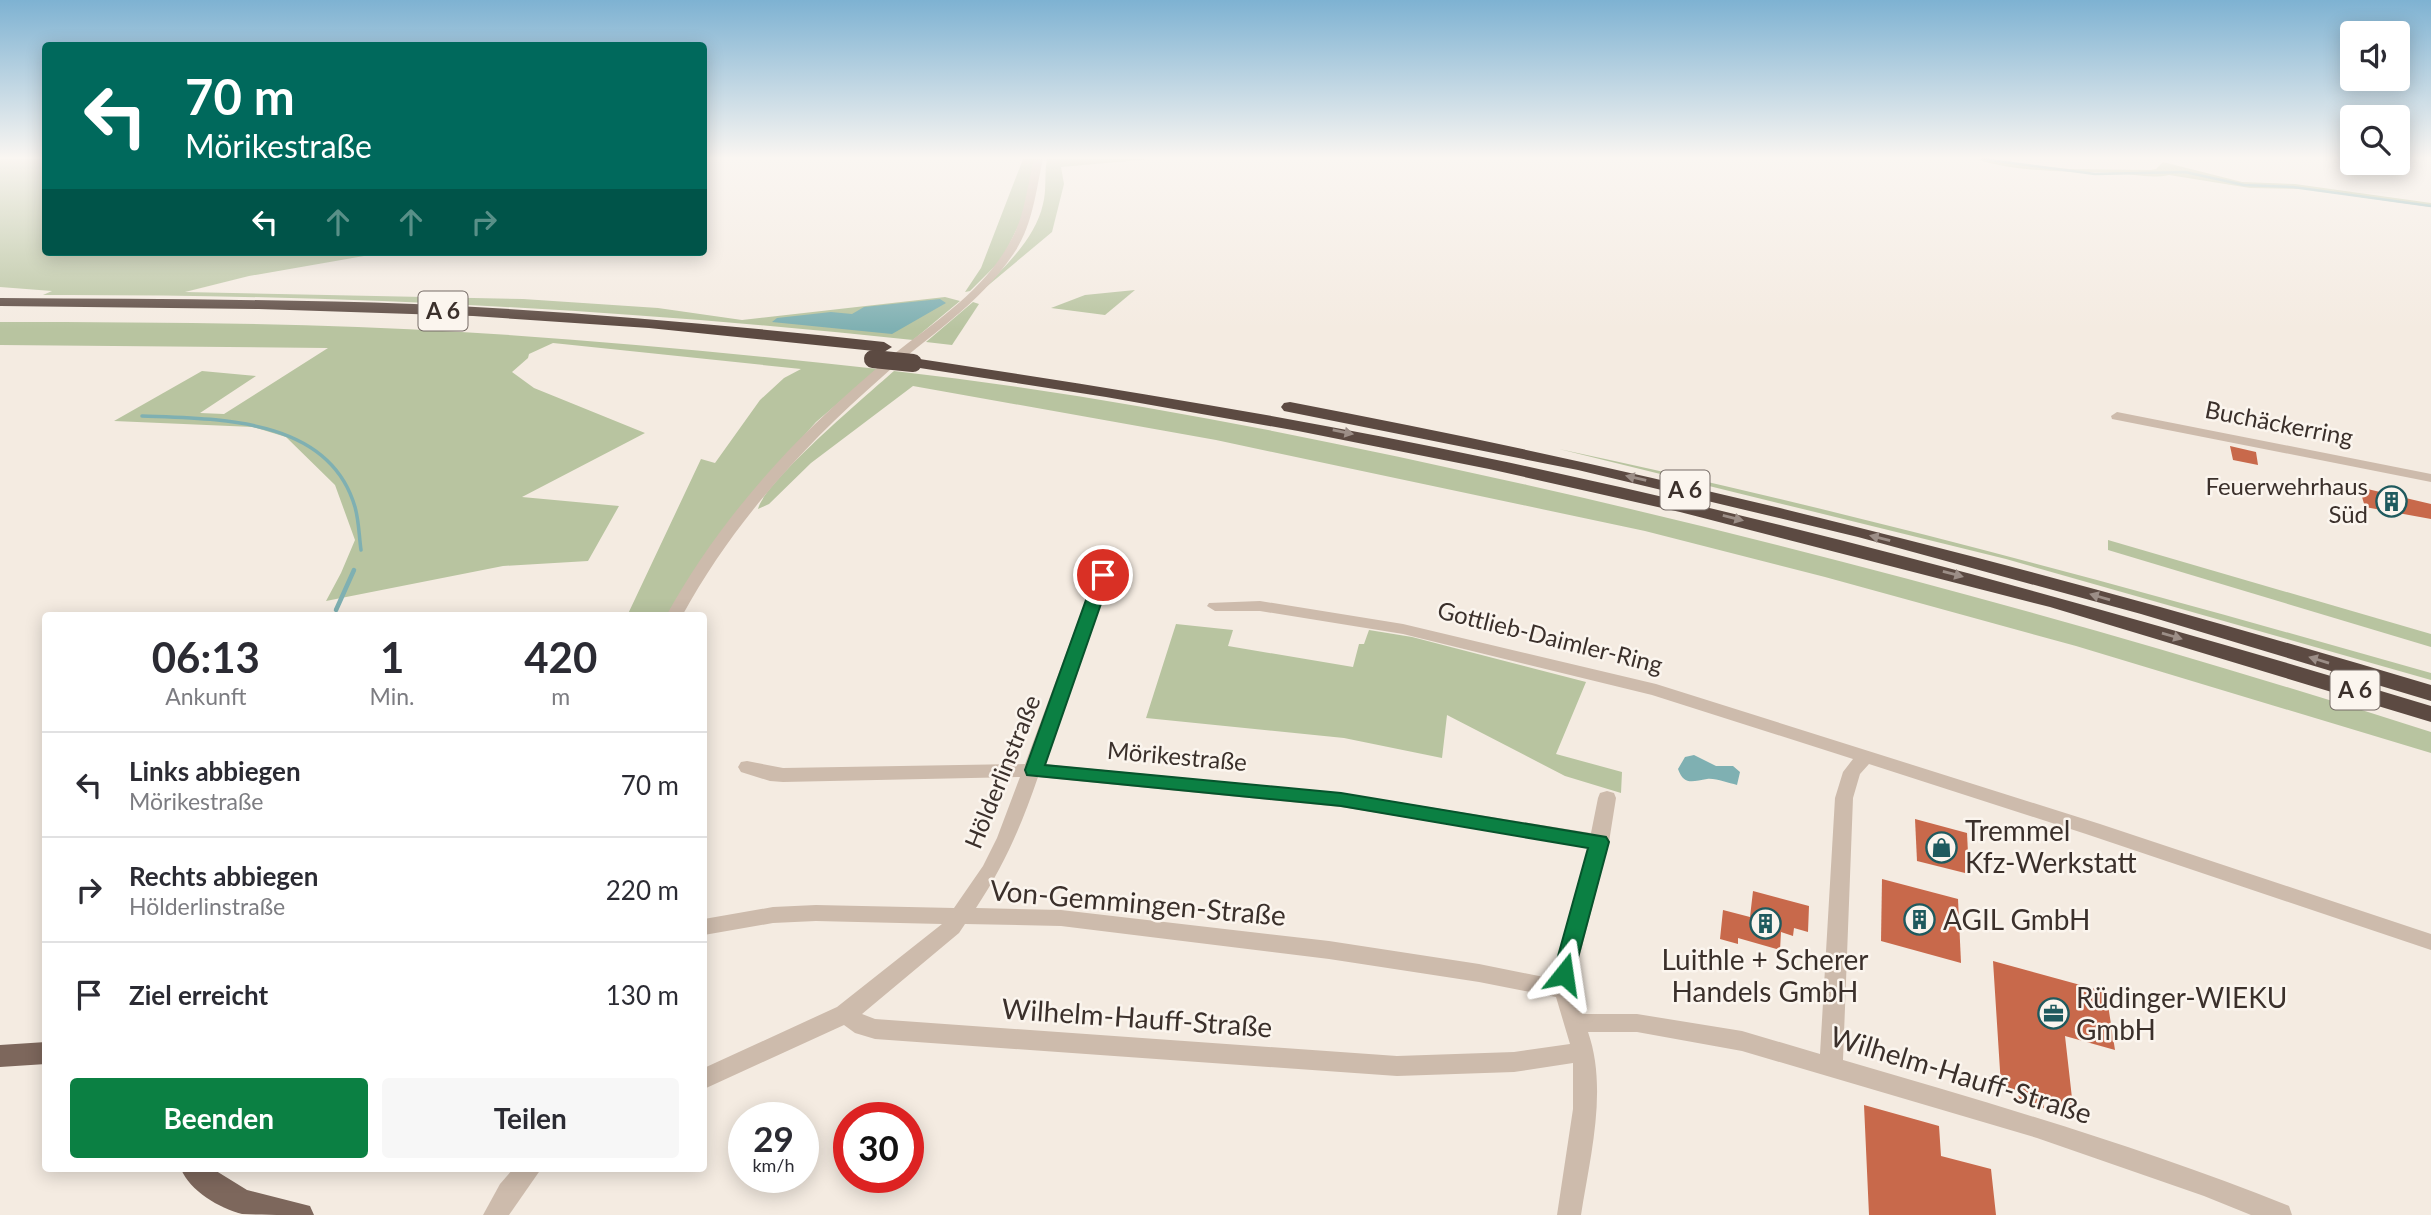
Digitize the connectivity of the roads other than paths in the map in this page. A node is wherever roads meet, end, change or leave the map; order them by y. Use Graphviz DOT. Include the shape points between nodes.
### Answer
graph roads {
  1 [pos="1029,216"];
  2 [pos="0,302"];
  3 [pos="0,314"];
  4 [pos="879,353"];
  5 [pos="918,357"];
  6 [pos="2117,416"];
  7 [pos="2431,478"];
  8 [pos="1103,575"];
  9 [pos="1214,606"];
  10 [pos="676,612"];
  11 [pos="2431,693"];
  12 [pos="2431,714"];
  13 [pos="1865,757"];
  14 [pos="747,767"];
  15 [pos="1034,770"];
  16 [pos="1607,798"];
  17 [pos="1599,842"];
  18 [pos="961,915"];
  19 [pos="707,926"];
  20 [pos="2431,942"];
  21 [pos="1564,990"];
  22 [pos="845,1014"];
  23 [pos="1574,1023"];
  24 [pos="42,1052"];
  25 [pos="1584,1052"];
  26 [pos="0,1056"];
  27 [pos="1831,1066"];
  28 [pos="707,1078"];
  29 [pos="197,1172"];
  30 [pos="527,1172"];
  31 [pos="286,1214"];
  32 [pos="495,1215"];
  33 [pos="1569,1215"];
  34 [pos="2280,1215"];
  1 -- 10 [label="street" via="994,273 807,437 768,478"];
  2 -- 4 [label="highway, A 6" via="464,312 646,323"];
  3 -- 4 [label="highway, A 6" via="462,323"];
  4 -- 5 [label="highway, A 6, bridge"];
  11 -- 5 [label="highway, A 6, one-way" via="2042,580 1647,481 1260,402"];
  5 -- 12 [label="highway, A 6, one-way" via="1246,414 1620,492 1963,577"];
  6 -- 7 [label="street, Buchäckerring"];
  8 -- 15 [label="street, Hölderlinstraße"];
  9 -- 13 [label="street, Gottlieb-Daimler-Ring" via="1260,607 1453,640 1656,690"];
  13 -- 20 [label="street, Gottlieb-Daimler-Ring"];
  13 -- 27 [label="street" via="1852,772 1844,798"];
  14 -- 15 [label="street, Mörikestraße" via="783,775"];
  15 -- 17 [label="street, Mörikestraße" via="1341,800"];
  15 -- 18 [label="street, Hölderlinstraße" via="1007,838"];
  16 -- 17 [label="street"];
  17 -- 21 [label="street" via="1564,974"];
  18 -- 19 [label="street, Von-Gemmingen-Straße" via="816,913"];
  18 -- 21 [label="street, Von-Gemmingen-Straße" via="1061,919 1329,950"];
  18 -- 22 [label="street, Hölderlinstraße" via="934,944"];
  21 -- 23 [label="street"];
  22 -- 25 [label="street, Wilhelm-Hauff-Straße" via="875,1029 1397,1066 1514,1062"];
  22 -- 28 [label="street"];
  23 -- 25 [label="street"];
  23 -- 27 [label="street, Wilhelm-Hauff-Straße" via="1666,1027 1742,1041"];
  24 -- 26 [label="main road"];
  25 -- 33 [label="street" via="1585,1109"];
  27 -- 34 [label="street, Wilhelm-Hauff-Straße" via="2037,1127"];
  29 -- 31 [label="main road" via="215,1188 248,1204"];
  30 -- 32 [label="street"];
}
